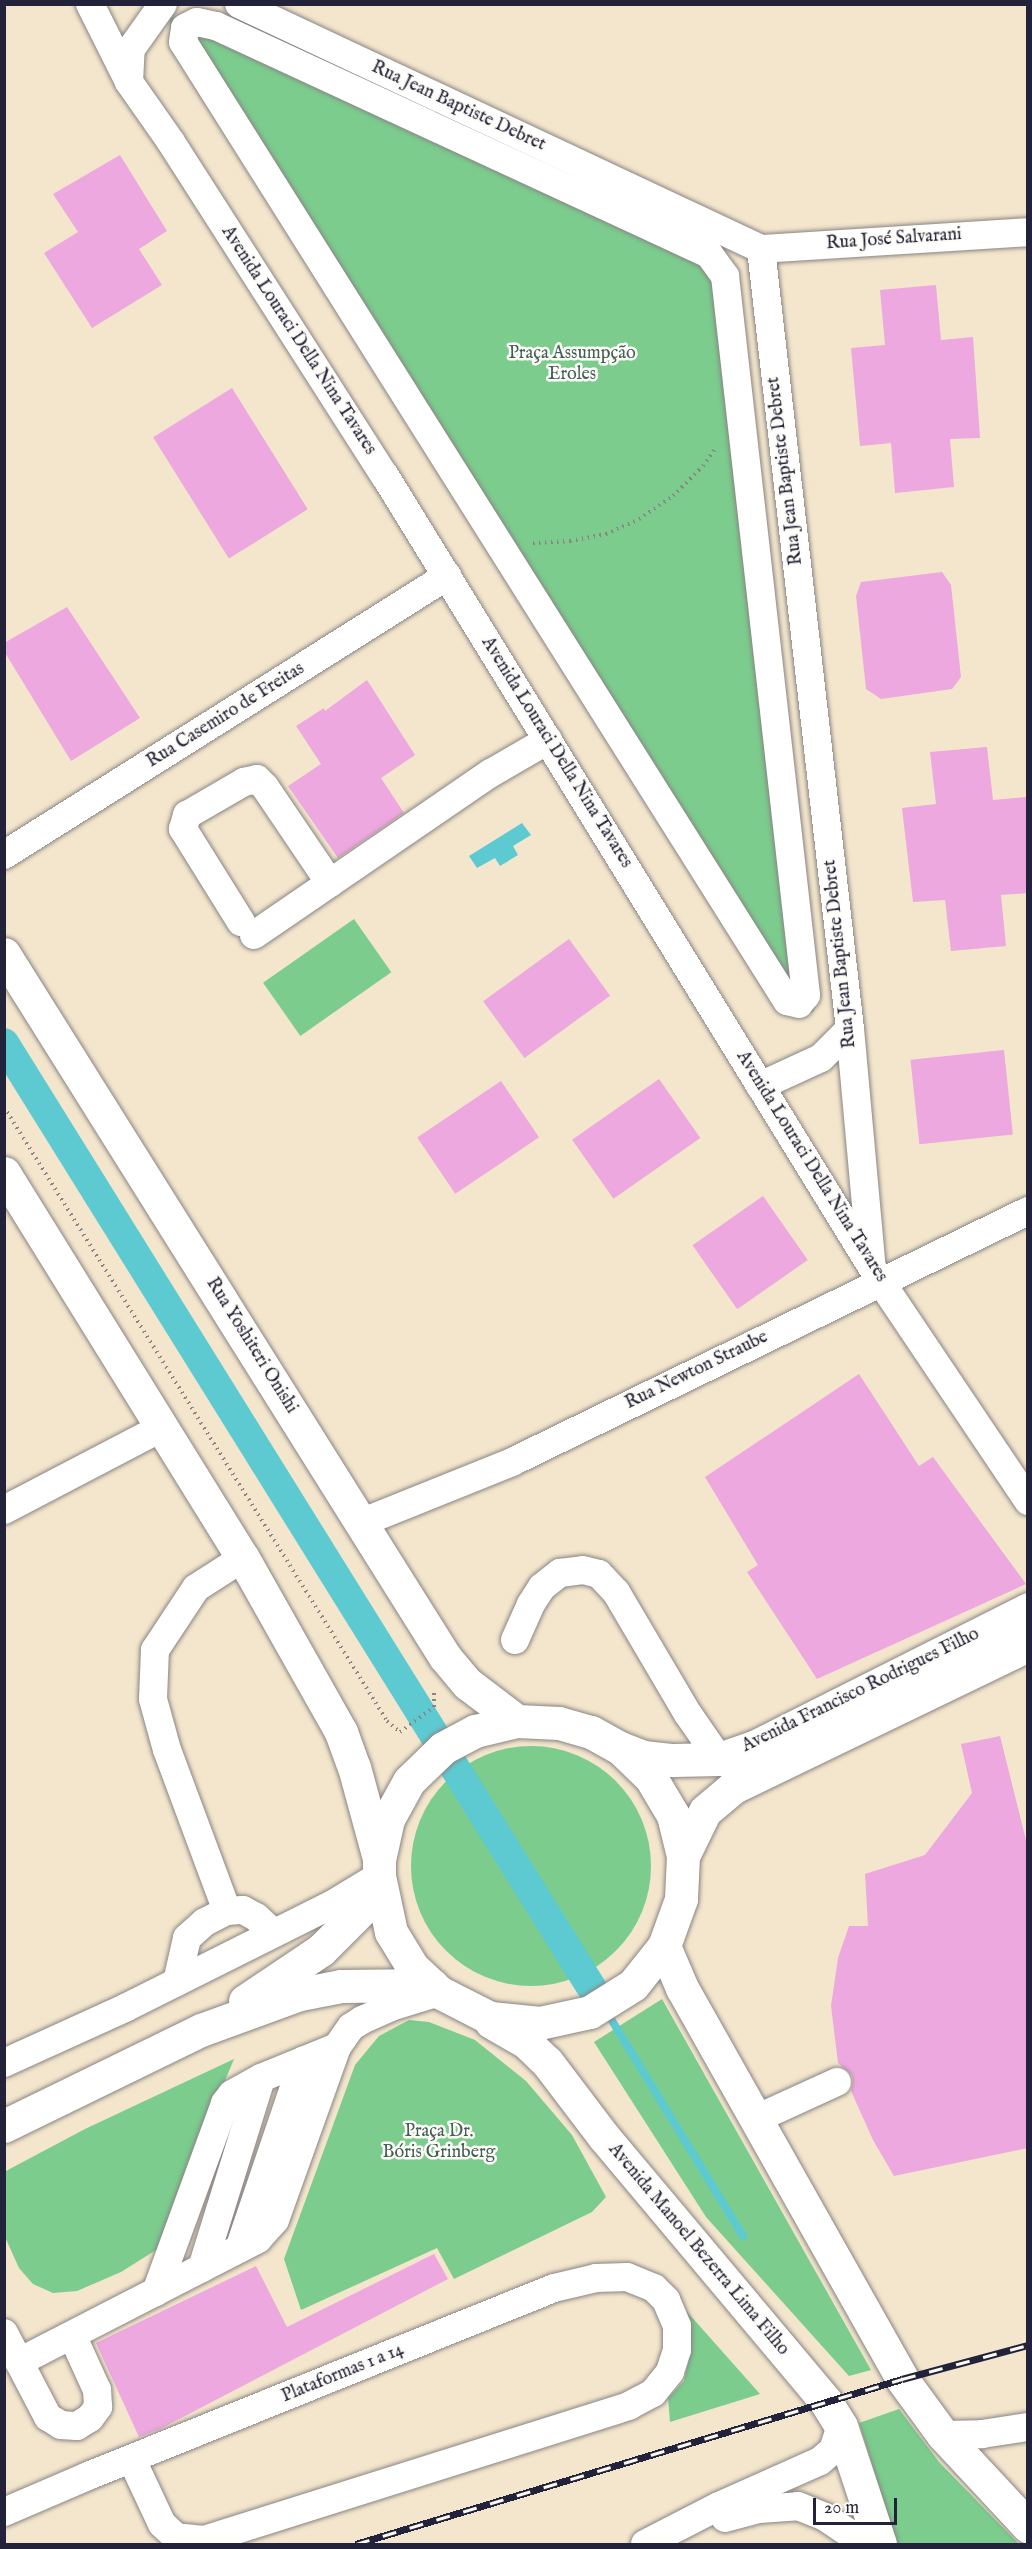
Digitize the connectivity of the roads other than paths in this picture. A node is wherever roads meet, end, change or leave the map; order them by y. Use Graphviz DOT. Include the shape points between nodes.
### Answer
graph roads {
  1 [pos="68,4"];
  2 [pos="90,4"];
  3 [pos="163,4"];
  4 [pos="244,6"];
  5 [pos="129,82"];
  6 [pos="1028,232"];
  7 [pos="761,249"];
  8 [pos="739,405"];
  9 [pos="447,576"];
  10 [pos="548,740"];
  11 [pos="4,855"];
  12 [pos="330,883"];
  13 [pos="4,954"];
  14 [pos="850,1029"];
  15 [pos="760,1086"];
  16 [pos="4,1173"];
  17 [pos="1028,1211"];
  18 [pos="876,1274"];
  19 [pos="163,1426"];
  20 [pos="1028,1501"];
  21 [pos="4,1510"];
  22 [pos="363,1522"];
  23 [pos="243,1558"];
  24 [pos="1028,1609"];
  25 [pos="514,1640"];
  26 [pos="1023,1648"];
  27 [pos="517,1721"];
  28 [pos="620,1748"];
  29 [pos="719,1759"];
  30 [pos="683,1856"];
  31 [pos="379,1876"];
  32 [pos="227,1911"];
  33 [pos="274,1933"];
  34 [pos="664,1946"];
  35 [pos="177,1982"];
  36 [pos="442,1993"];
  37 [pos="201,2030"];
  38 [pos="337,2047"];
  39 [pos="303,2061"];
  40 [pos="4,2063"];
  41 [pos="261,2078"];
  42 [pos="837,2082"];
  43 [pos="756,2119"];
  44 [pos="4,2126"];
  45 [pos="248,2244"];
  46 [pos="202,2268"];
  47 [pos="156,2292"];
  48 [pos="4,2332"];
  49 [pos="72,2335"];
  50 [pos="19,2362"];
  51 [pos="841,2426"];
  52 [pos="1028,2427"];
  53 [pos="943,2434"];
  54 [pos="132,2460"];
  55 [pos="4,2512"];
  56 [pos="1028,2526"];
  57 [pos="670,2533"];
  58 [pos="645,2544"];
  59 [pos="860,2544"];
  60 [pos="880,2544"];
  1 -- 5 [label="street" via="106,64"];
  2 -- 5 [label="street"];
  3 -- 5 [label="street" via="131,49"];
  4 -- 7 [label="street, Rua Jean Baptiste Debret"];
  5 -- 9 [label="street, Avenida Louraci Della Nina Tavares"];
  6 -- 7 [label="street, Rua José Salvarani"];
  7 -- 14 [label="street, Rua Jean Baptiste Debret"];
  8 -- 8 [label="street" via="806,995 799,1004 787,1001 183,42 185,28 197,22 216,26 709,254 725,276"];
  9 -- 10 [label="street, Avenida Louraci Della Nina Tavares"];
  9 -- 11 [label="street, Rua Casemiro de Freitas"];
  10 -- 12 [label="street" via="491,773"];
  10 -- 15 [label="street, Avenida Louraci Della Nina Tavares"];
  12 -- 12 [label="street" via="248,928 183,829 187,815 244,782 257,779"];
  13 -- 22 [label="main road, Rua Yoshiteri Onishi"];
  14 -- 15 [label="street" via="821,1058"];
  14 -- 18 [label="street, Rua Jean Baptiste Debret"];
  15 -- 18 [label="street, Avenida Louraci Della Nina Tavares"];
  16 -- 19 [label="main road"];
  17 -- 18 [label="street, Rua Newton Straube"];
  18 -- 20 [label="street, Avenida Louraci Della Nina Tavares"];
  18 -- 22 [label="street, Rua Newton Straube" via="512,1462"];
  19 -- 21 [label="street"];
  19 -- 23 [label="main road"];
  22 -- 27 [label="main road, Rua Yoshiteri Onishi" via="444,1657 468,1684"];
  23 -- 31 [label="main road" via="340,1732 354,1767"];
  23 -- 32 [label="street" via="196,1588 155,1650 153,1700 164,1740"];
  24 -- 29 [label="main road, Avenida Francisco Rodrigues Filho" via="754,1747"];
  25 -- 29 [label="street" via="542,1587 560,1573 583,1569 599,1574 616,1592"];
  26 -- 30 [label="main road, Avenida Francisco Rodrigues Filho" via="732,1788 705,1811"];
  27 -- 28 [label="main road, Avenida Francisco Rodrigues Filho" via="559,1723 591,1732"];
  27 -- 31 [label="main road, Avenida Francisco Rodrigues Filho" via="476,1731 443,1748 409,1781 388,1819"];
  28 -- 29 [label="main road, Avenida Francisco Rodrigues Filho" via="643,1757"];
  28 -- 30 [label="main road, Avenida Francisco Rodrigues Filho" via="651,1778 673,1815"];
  30 -- 34 [label="main road, Avenida Francisco Rodrigues Filho" via="681,1899"];
  31 -- 33 [label="street"];
  31 -- 36 [label="main road, Avenida Francisco Rodrigues Filho" via="391,1932 413,1968"];
  31 -- 37 [label="main road, Avenida Francisco Rodrigues Filho" via="321,1950"];
  32 -- 33 [label="street" via="243,1910"];
  32 -- 35 [label="street" via="205,1922 187,1938"];
  33 -- 35 [label="street"];
  34 -- 36 [label="main road, Avenida Francisco Rodrigues Filho" via="633,1986 590,2012 540,2023 490,2018"];
  34 -- 43 [label="main road" via="682,1988"];
  35 -- 40 [label="street"];
  36 -- 37 [label="main road, Avenida Francisco Rodrigues Filho" via="341,1986 300,1994"];
  36 -- 38 [label="street" via="391,2007 362,2020 351,2027"];
  36 -- 51 [label="main road, Avenida Manoel Bezerra Lima Filho" via="526,2042 547,2062 604,2137 826,2402"];
  37 -- 44 [label="main road, Avenida Francisco Rodrigues Filho"];
  38 -- 39 [label="street"];
  38 -- 45 [label="street" via="275,2220"];
  39 -- 41 [label="street"];
  39 -- 45 [label="street"];
  41 -- 46 [label="street"];
  41 -- 47 [label="street" via="232,2094 225,2103"];
  42 -- 43 [label="street"];
  43 -- 53 [label="main road" via="902,2379"];
  45 -- 46 [label="street"];
  46 -- 47 [label="street"];
  47 -- 49 [label="street"];
  48 -- 50 [label="street"];
  49 -- 50 [label="street"];
  49 -- 50 [label="street" via="97,2390 98,2407 77,2426 61,2425 48,2417"];
  51 -- 57 [label="street" via="833,2450 820,2461 719,2506"];
  51 -- 60 [label="main road, Avenida Manoel Bezerra Lima Filho"];
  52 -- 53 [label="street" via="982,2434"];
  53 -- 56 [label="main road"];
  54 -- 54 [label="street, Plataformas 1 a 14" via="162,2524 176,2538 204,2540 629,2406 653,2393 670,2372 677,2350 677,2326 666,2300 654,2288 627,2277 596,2278 554,2288"];
  54 -- 55 [label="street, Plataformas 1 a 14"];
  57 -- 58 [label="street"];
  57 -- 59 [label="street" via="759,2509 798,2506 825,2517"];
}
